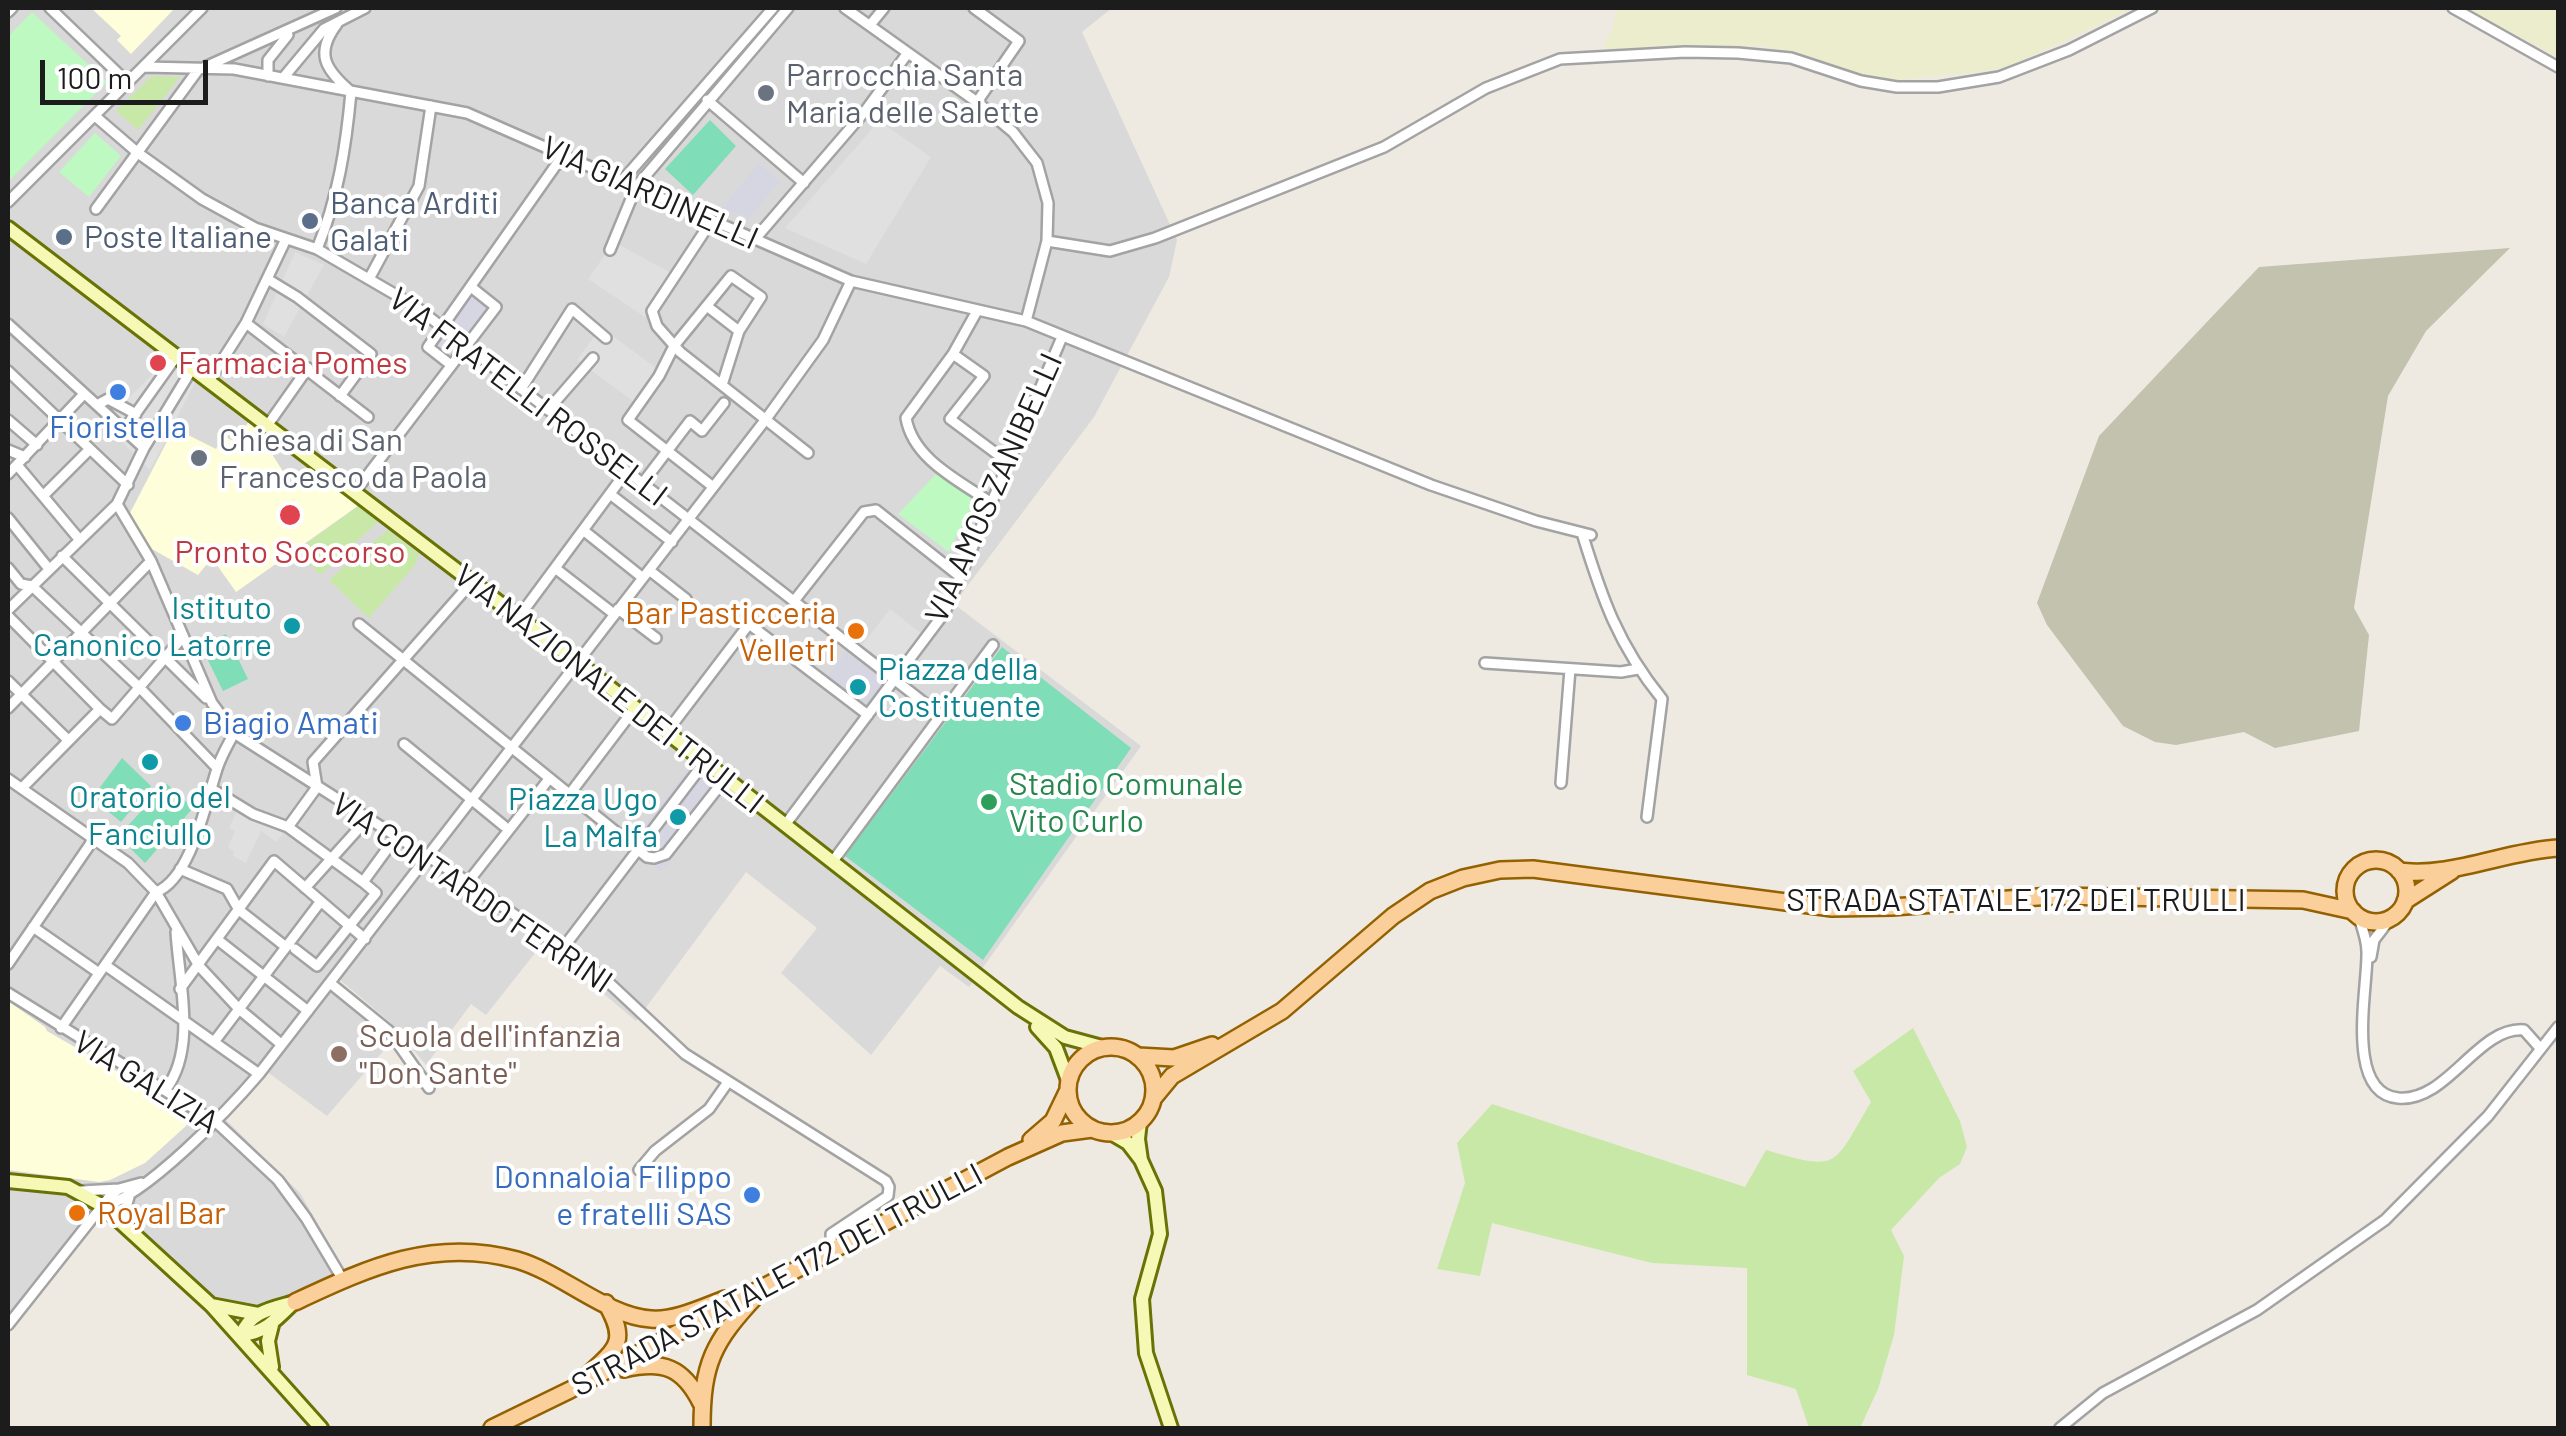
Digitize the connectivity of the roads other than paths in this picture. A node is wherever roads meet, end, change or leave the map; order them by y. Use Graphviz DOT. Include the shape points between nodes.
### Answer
graph roads {
  1 [pos="50,8"];
  2 [pos="202,8"];
  3 [pos="336,8"];
  4 [pos="773,8"];
  5 [pos="788,8"];
  6 [pos="845,8"];
  7 [pos="884,8"];
  8 [pos="974,8"];
  9 [pos="2152,8"];
  10 [pos="2453,8"];
  11 [pos="359,9"];
  12 [pos="340,20"];
  13 [pos="870,25"];
  14 [pos="294,30"];
  15 [pos="907,54"];
  16 [pos="144,67"];
  17 [pos="2558,67"];
  18 [pos="198,70"];
  19 [pos="268,76"];
  20 [pos="282,78"];
  21 [pos="128,83"];
  22 [pos="352,92"];
  23 [pos="698,93"];
  24 [pos="709,102"];
  25 [pos="976,102"];
  26 [pos="431,106"];
  27 [pos="94,116"];
  28 [pos="138,153"];
  29 [pos="564,156"];
  30 [pos="622,181"];
  31 [pos="804,182"];
  32 [pos="636,187"];
  33 [pos="8,202"];
  34 [pos="96,209"];
  35 [pos="712,220"];
  36 [pos="8,228"];
  37 [pos="286,239"];
  38 [pos="755,239"];
  39 [pos="1047,242"];
  40 [pos="317,250"];
  41 [pos="610,250"];
  42 [pos="269,280"];
  43 [pos="369,280"];
  44 [pos="851,281"];
  45 [pos="471,287"];
  46 [pos="708,307"];
  47 [pos="978,311"];
  48 [pos="1026,321"];
  49 [pos="246,324"];
  50 [pos="444,326"];
  51 [pos="9,328"];
  52 [pos="739,331"];
  53 [pos="1062,337"];
  54 [pos="606,338"];
  55 [pos="466,345"];
  56 [pos="674,346"];
  57 [pos="953,354"];
  58 [pos="176,357"];
  59 [pos="593,358"];
  60 [pos="451,365"];
  61 [pos="308,368"];
  62 [pos="192,369"];
  63 [pos="8,371"];
  64 [pos="209,381"];
  65 [pos="722,385"];
  66 [pos="521,389"];
  67 [pos="84,394"];
  68 [pos="340,396"];
  69 [pos="724,402"];
  70 [pos="97,405"];
  71 [pos="548,410"];
  72 [pos="136,414"];
  73 [pos="368,417"];
  74 [pos="766,419"];
  75 [pos="8,420"];
  76 [pos="59,420"];
  77 [pos="268,426"];
  78 [pos="124,430"];
  79 [pos="36,445"];
  80 [pos="144,448"];
  81 [pos="90,449"];
  82 [pos="8,450"];
  83 [pos="667,450"];
  84 [pos="808,453"];
  85 [pos="21,461"];
  86 [pos="1009,463"];
  87 [pos="626,472"];
  88 [pos="8,474"];
  89 [pos="642,484"];
  90 [pos="128,485"];
  91 [pos="712,486"];
  92 [pos="354,492"];
  93 [pos="610,494"];
  94 [pos="43,496"];
  95 [pos="990,502"];
  96 [pos="117,504"];
  97 [pos="8,518"];
  98 [pos="688,519"];
  99 [pos="583,530"];
  100 [pos="79,539"];
  101 [pos="672,542"];
  102 [pos="62,556"];
  103 [pos="151,561"];
  104 [pos="8,568"];
  105 [pos="555,568"];
  106 [pos="49,569"];
  107 [pos="646,574"];
  108 [pos="958,575"];
  109 [pos="471,583"];
  110 [pos="32,586"];
  111 [pos="686,599"];
  112 [pos="794,601"];
  113 [pos="110,604"];
  114 [pos="616,612"];
  115 [pos="8,613"];
  116 [pos="518,618"];
  117 [pos="359,624"];
  118 [pos="81,632"];
  119 [pos="182,638"];
  120 [pos="656,638"];
  121 [pos="993,645"];
  122 [pos="779,647"];
  123 [pos="166,659"];
  124 [pos="797,660"];
  125 [pos="53,661"];
  126 [pos="403,661"];
  127 [pos="577,662"];
  128 [pos="1485,663"];
  129 [pos="1570,669"];
  130 [pos="1638,669"];
  131 [pos="895,680"];
  132 [pos="8,681"];
  133 [pos="140,688"];
  134 [pos="21,694"];
  135 [pos="212,703"];
  136 [pos="8,708"];
  137 [pos="636,708"];
  138 [pos="100,709"];
  139 [pos="940,714"];
  140 [pos="868,715"];
  141 [pos="234,733"];
  142 [pos="666,733"];
  143 [pos="68,740"];
  144 [pos="404,744"];
  145 [pos="511,749"];
  146 [pos="704,763"];
  147 [pos="217,768"];
  148 [pos="8,779"];
  149 [pos="725,779"];
  150 [pos="550,780"];
  151 [pos="1561,783"];
  152 [pos="22,788"];
  153 [pos="317,788"];
  154 [pos="212,789"];
  155 [pos="569,795"];
  156 [pos="472,800"];
  157 [pos="369,817"];
  158 [pos="1648,817"];
  159 [pos="785,825"];
  160 [pos="504,826"];
  161 [pos="288,827"];
  162 [pos="93,840"];
  163 [pos="390,845"];
  164 [pos="2558,848"];
  165 [pos="637,849"];
  166 [pos="428,858"];
  167 [pos="332,859"];
  168 [pos="833,861"];
  169 [pos="2455,868"];
  170 [pos="180,869"];
  171 [pos="2400,870"];
  172 [pos="2347,880"];
  173 [pos="363,882"];
  174 [pos="468,882"];
  175 [pos="306,888"];
  176 [pos="156,892"];
  177 [pos="2303,900"];
  178 [pos="2405,901"];
  179 [pos="321,902"];
  180 [pos="240,910"];
  181 [pos="2355,913"];
  182 [pos="2390,918"];
  183 [pos="176,926"];
  184 [pos="350,926"];
  185 [pos="33,927"];
  186 [pos="364,939"];
  187 [pos="218,940"];
  188 [pos="290,948"];
  189 [pos="563,948"];
  190 [pos="8,964"];
  191 [pos="199,966"];
  192 [pos="102,969"];
  193 [pos="264,976"];
  194 [pos="330,983"];
  195 [pos="2365,984"];
  196 [pos="180,989"];
  197 [pos="8,992"];
  198 [pos="1018,1007"];
  199 [pos="239,1009"];
  200 [pos="308,1011"];
  201 [pos="185,1021"];
  202 [pos="2558,1027"];
  203 [pos="60,1028"];
  204 [pos="1244,1034"];
  205 [pos="214,1042"];
  206 [pos="281,1044"];
  207 [pos="1102,1047"];
  208 [pos="2540,1048"];
  209 [pos="1138,1056"];
  210 [pos="258,1074"];
  211 [pos="728,1082"];
  212 [pos="1068,1085"];
  213 [pos="430,1088"];
  214 [pos="166,1089"];
  215 [pos="1153,1099"];
  216 [pos="1140,1121"];
  217 [pos="217,1123"];
  218 [pos="1092,1129"];
  219 [pos="1111,1133"];
  220 [pos="1008,1157"];
  221 [pos="1141,1160"];
  222 [pos="639,1170"];
  223 [pos="8,1181"];
  224 [pos="143,1182"];
  225 [pos="119,1189"];
  226 [pos="81,1191"];
  227 [pos="129,1197"];
  228 [pos="103,1206"];
  229 [pos="127,1226"];
  230 [pos="832,1250"];
  231 [pos="343,1280"];
  232 [pos="767,1285"];
  233 [pos="294,1302"];
  234 [pos="606,1303"];
  235 [pos="211,1305"];
  236 [pos="258,1314"];
  237 [pos="8,1325"];
  238 [pos="272,1325"];
  239 [pos="241,1335"];
  240 [pos="274,1374"];
  241 [pos="599,1375"];
  242 [pos="570,1390"];
  243 [pos="702,1402"];
  244 [pos="322,1428"];
  245 [pos="492,1428"];
  246 [pos="702,1428"];
  247 [pos="1171,1428"];
  248 [pos="2060,1428"];
  1 -- 21 [label="street"];
  2 -- 16 [label="street"];
  3 -- 14 [label="street"];
  4 -- 23 [label="street"];
  5 -- 24 [label="street"];
  6 -- 13 [label="street"];
  7 -- 13 [label="street"];
  8 -- 25 [label="street" via="1019,41"];
  9 -- 39 [label="street" via="1999,77 1938,87 1861,81 1791,58 1738,53 1560,59 1486,88 1384,146 1155,238 1110,251"];
  10 -- 17 [label="street"];
  11 -- 12 [label="street"];
  12 -- 20 [label="street"];
  12 -- 22 [label="street" via="324,60"];
  13 -- 15 [label="street"];
  14 -- 18 [label="street"];
  14 -- 19 [label="street" via="268,60"];
  15 -- 25 [label="street"];
  15 -- 31 [label="street"];
  16 -- 18 [label="street, VIA GIARDINELLI"];
  16 -- 21 [label="street"];
  18 -- 19 [label="street, VIA GIARDINELLI"];
  18 -- 28 [label="street"];
  19 -- 20 [label="street, VIA GIARDINELLI"];
  20 -- 22 [label="street, VIA GIARDINELLI"];
  21 -- 27 [label="street"];
  22 -- 26 [label="street, VIA GIARDINELLI"];
  22 -- 40 [label="street" via="334,209"];
  23 -- 24 [label="street"];
  23 -- 30 [label="street"];
  24 -- 31 [label="street"];
  24 -- 32 [label="street"];
  25 -- 39 [label="street" via="1037,163 1048,203"];
  26 -- 29 [label="street, VIA GIARDINELLI" via="467,113"];
  26 -- 43 [label="street" via="419,186"];
  27 -- 28 [label="street, VIA FRATELLI ROSSELLI"];
  27 -- 33 [label="street"];
  28 -- 34 [label="street"];
  28 -- 37 [label="street, VIA FRATELLI ROSSELLI" via="202,199"];
  29 -- 30 [label="street, VIA GIARDINELLI"];
  29 -- 45 [label="street"];
  30 -- 32 [label="street, VIA GIARDINELLI"];
  31 -- 38 [label="street"];
  32 -- 35 [label="street, VIA GIARDINELLI"];
  32 -- 41 [label="street"];
  35 -- 38 [label="street, VIA GIARDINELLI"];
  35 -- 56 [label="street" via="652,311"];
  36 -- 58 [label="street, VIA NAZIONALE DEI TRULLI"];
  37 -- 40 [label="street, VIA FRATELLI ROSSELLI"];
  37 -- 42 [label="street"];
  38 -- 44 [label="street, VIA GIARDINELLI"];
  39 -- 48 [label="street"];
  40 -- 43 [label="street, VIA FRATELLI ROSSELLI"];
  42 -- 49 [label="street"];
  42 -- 68 [label="street" via="371,354"];
  43 -- 50 [label="street, VIA FRATELLI ROSSELLI"];
  44 -- 47 [label="street, VIA GIARDINELLI"];
  44 -- 74 [label="street" via="823,340"];
  45 -- 50 [label="street"];
  45 -- 55 [label="street" via="496,307"];
  46 -- 52 [label="street"];
  46 -- 52 [label="street" via="730,276 761,297"];
  46 -- 56 [label="street"];
  47 -- 48 [label="street, VIA GIARDINELLI"];
  47 -- 57 [label="street"];
  48 -- 53 [label="street, VIA GIARDINELLI"];
  49 -- 61 [label="street"];
  49 -- 64 [label="street"];
  50 -- 55 [label="street, VIA FRATELLI ROSSELLI"];
  50 -- 60 [label="street" via="428,347"];
  51 -- 67 [label="street"];
  52 -- 65 [label="street"];
  53 -- 86 [label="street, VIA AMOS ZANIBELLI"];
  53 -- 130 [label="street, VIA GIARDINELLI" via="1431,485 1586,534 1606,610"];
  54 -- 66 [label="street" via="572,309"];
  55 -- 60 [label="street"];
  55 -- 66 [label="street, VIA FRATELLI ROSSELLI"];
  56 -- 65 [label="street"];
  56 -- 83 [label="street" via="628,420"];
  57 -- 86 [label="street" via="984,376 950,419"];
  57 -- 95 [label="street" via="906,418 909,434 936,464"];
  58 -- 62 [label="street, VIA NAZIONALE DEI TRULLI"];
  58 -- 72 [label="street"];
  59 -- 71 [label="street"];
  60 -- 92 [label="street"];
  61 -- 68 [label="street"];
  61 -- 77 [label="street"];
  62 -- 64 [label="street, VIA NAZIONALE DEI TRULLI"];
  62 -- 80 [label="street"];
  63 -- 76 [label="street"];
  64 -- 77 [label="street, VIA NAZIONALE DEI TRULLI"];
  65 -- 74 [label="street"];
  66 -- 71 [label="street, VIA FRATELLI ROSSELLI"];
  67 -- 70 [label="street"];
  67 -- 76 [label="street"];
  68 -- 73 [label="street"];
  69 -- 83 [label="street" via="702,431 690,421"];
  70 -- 72 [label="street" via="108,399"];
  70 -- 78 [label="street"];
  71 -- 87 [label="street, VIA FRATELLI ROSSELLI"];
  72 -- 78 [label="street"];
  74 -- 84 [label="street"];
  74 -- 91 [label="street"];
  75 -- 79 [label="street"];
  76 -- 79 [label="street"];
  76 -- 81 [label="street"];
  77 -- 92 [label="street, VIA NAZIONALE DEI TRULLI"];
  78 -- 80 [label="street"];
  79 -- 85 [label="street"];
  80 -- 90 [label="street"];
  81 -- 90 [label="street"];
  81 -- 94 [label="street"];
  82 -- 85 [label="street"];
  83 -- 89 [label="street"];
  83 -- 91 [label="street"];
  85 -- 88 [label="street"];
  85 -- 94 [label="street"];
  86 -- 95 [label="street, VIA AMOS ZANIBELLI"];
  87 -- 89 [label="street, VIA FRATELLI ROSSELLI"];
  87 -- 93 [label="street"];
  89 -- 98 [label="street, VIA FRATELLI ROSSELLI"];
  90 -- 96 [label="street"];
  91 -- 98 [label="street"];
  92 -- 109 [label="street, VIA NAZIONALE DEI TRULLI"];
  93 -- 99 [label="street"];
  93 -- 101 [label="street"];
  94 -- 100 [label="street"];
  95 -- 108 [label="street, VIA AMOS ZANIBELLI"];
  96 -- 100 [label="street"];
  96 -- 103 [label="street, VIA CONTARDO FERRINI"];
  97 -- 106 [label="street"];
  98 -- 101 [label="street"];
  98 -- 112 [label="street, VIA FRATELLI ROSSELLI"];
  99 -- 105 [label="street"];
  99 -- 107 [label="street"];
  100 -- 102 [label="street"];
  101 -- 107 [label="street"];
  102 -- 106 [label="street"];
  102 -- 113 [label="street"];
  103 -- 113 [label="street"];
  103 -- 119 [label="street, VIA CONTARDO FERRINI"];
  104 -- 110 [label="street"];
  105 -- 114 [label="street"];
  105 -- 116 [label="street"];
  106 -- 110 [label="street"];
  107 -- 111 [label="street"];
  107 -- 114 [label="street"];
  108 -- 112 [label="street" via="876,510 864,512"];
  108 -- 131 [label="street, VIA AMOS ZANIBELLI" via="944,612"];
  109 -- 116 [label="street, VIA NAZIONALE DEI TRULLI"];
  109 -- 126 [label="street"];
  110 -- 115 [label="street"];
  110 -- 118 [label="street"];
  112 -- 131 [label="street, VIA FRATELLI ROSSELLI"];
  113 -- 118 [label="street"];
  113 -- 123 [label="street"];
  114 -- 120 [label="street"];
  114 -- 127 [label="street"];
  115 -- 125 [label="street"];
  116 -- 127 [label="street, VIA NAZIONALE DEI TRULLI"];
  117 -- 126 [label="street"];
  118 -- 125 [label="street"];
  118 -- 133 [label="street"];
  119 -- 123 [label="street"];
  119 -- 135 [label="street, VIA CONTARDO FERRINI"];
  121 -- 139 [label="street"];
  122 -- 142 [label="street" via="749,624"];
  123 -- 133 [label="street"];
  123 -- 135 [label="street"];
  124 -- 140 [label="street"];
  125 -- 134 [label="street"];
  125 -- 138 [label="street"];
  126 -- 145 [label="street"];
  126 -- 153 [label="street" via="313,762"];
  127 -- 137 [label="street, VIA NAZIONALE DEI TRULLI"];
  127 -- 145 [label="street"];
  128 -- 129 [label="street"];
  129 -- 130 [label="street"];
  129 -- 151 [label="street"];
  130 -- 158 [label="street" via="1662,699"];
  131 -- 139 [label="street, VIA FRATELLI ROSSELLI"];
  131 -- 140 [label="street"];
  132 -- 134 [label="street"];
  133 -- 138 [label="street" via="112,719"];
  133 -- 147 [label="street"];
  134 -- 136 [label="street"];
  134 -- 143 [label="street"];
  135 -- 141 [label="street, VIA CONTARDO FERRINI"];
  137 -- 142 [label="street, VIA NAZIONALE DEI TRULLI"];
  137 -- 155 [label="street"];
  138 -- 143 [label="street"];
  139 -- 168 [label="street"];
  140 -- 159 [label="street"];
  141 -- 147 [label="street"];
  141 -- 153 [label="street, VIA CONTARDO FERRINI"];
  142 -- 146 [label="street, VIA NAZIONALE DEI TRULLI"];
  143 -- 152 [label="street"];
  144 -- 156 [label="street"];
  145 -- 150 [label="street"];
  145 -- 156 [label="street"];
  146 -- 149 [label="street, VIA NAZIONALE DEI TRULLI"];
  146 -- 165 [label="street"];
  147 -- 154 [label="street"];
  148 -- 152 [label="street"];
  149 -- 159 [label="street, VIA NAZIONALE DEI TRULLI"];
  149 -- 165 [label="street" via="666,854 654,858"];
  150 -- 155 [label="street"];
  150 -- 174 [label="street"];
  152 -- 162 [label="street"];
  153 -- 157 [label="street, VIA CONTARDO FERRINI"];
  153 -- 161 [label="street"];
  154 -- 161 [label="street"];
  154 -- 170 [label="street"];
  155 -- 165 [label="street"];
  156 -- 160 [label="street"];
  156 -- 166 [label="street"];
  157 -- 166 [label="street, VIA CONTARDO FERRINI"];
  157 -- 167 [label="street"];
  159 -- 168 [label="street, VIA NAZIONALE DEI TRULLI"];
  161 -- 167 [label="street"];
  162 -- 176 [label="street"];
  162 -- 185 [label="street"];
  163 -- 173 [label="street"];
  164 -- 169 [label="main road"];
  165 -- 189 [label="street"];
  166 -- 174 [label="street, VIA CONTARDO FERRINI"];
  166 -- 186 [label="street"];
  167 -- 173 [label="street"];
  167 -- 175 [label="street"];
  168 -- 198 [label="street, VIA NAZIONALE DEI TRULLI"];
  169 -- 171 [label="main road"];
  169 -- 178 [label="main road"];
  170 -- 176 [label="street"];
  170 -- 180 [label="street" via="227,889"];
  171 -- 172 [label="main road" via="2370,860"];
  171 -- 178 [label="main road"];
  172 -- 177 [label="main road"];
  172 -- 181 [label="main road"];
  173 -- 184 [label="street" via="376,893"];
  174 -- 189 [label="street, VIA CONTARDO FERRINI"];
  175 -- 179 [label="street"];
  175 -- 180 [label="street" via="274,861"];
  176 -- 183 [label="street"];
  176 -- 192 [label="street"];
  177 -- 181 [label="main road"];
  177 -- 204 [label="main road, STRADA STATALE 172 DEI TRULLI" via="2052,896 1832,908 1500,870 1430,892"];
  178 -- 182 [label="main road"];
  179 -- 184 [label="street"];
  179 -- 188 [label="street"];
  180 -- 187 [label="street"];
  180 -- 188 [label="street"];
  181 -- 182 [label="main road" via="2374,922"];
  181 -- 195 [label="street" via="2365,934"];
  182 -- 195 [label="street" via="2374,940"];
  183 -- 191 [label="street"];
  183 -- 196 [label="street"];
  184 -- 186 [label="street"];
  184 -- 188 [label="street" via="317,966"];
  185 -- 190 [label="street"];
  185 -- 192 [label="street"];
  186 -- 194 [label="street"];
  187 -- 191 [label="street"];
  187 -- 193 [label="street"];
  188 -- 193 [label="street"];
  189 -- 211 [label="street, VIA CONTARDO FERRINI" via="684,1054"];
  191 -- 196 [label="street"];
  191 -- 199 [label="street"];
  192 -- 201 [label="street"];
  192 -- 203 [label="street"];
  193 -- 199 [label="street"];
  193 -- 200 [label="street"];
  194 -- 200 [label="street"];
  194 -- 213 [label="street" via="389,1031"];
  195 -- 208 [label="street" via="2366,1069 2395,1098 2440,1083 2506,1033 2524,1030"];
  196 -- 201 [label="street"];
  197 -- 203 [label="street, VIA GALIZIA"];
  198 -- 207 [label="street, VIA NAZIONALE DEI TRULLI" via="1066,1036"];
  198 -- 212 [label="street, VIA NAZIONALE DEI TRULLI" via="1056,1048"];
  199 -- 205 [label="street"];
  199 -- 206 [label="street"];
  200 -- 206 [label="street"];
  201 -- 205 [label="street"];
  201 -- 214 [label="street" via="178,1072"];
  202 -- 208 [label="street"];
  203 -- 214 [label="street, VIA GALIZIA"];
  204 -- 209 [label="main road, STRADA STATALE 172 DEI TRULLI" via="1174,1058"];
  204 -- 215 [label="main road, STRADA STATALE 172 DEI TRULLI" via="1172,1076"];
  205 -- 210 [label="street"];
  206 -- 210 [label="street"];
  207 -- 209 [label="main road, STRADA STATALE 172 DEI TRULLI"];
  207 -- 212 [label="main road, STRADA STATALE 172 DEI TRULLI" via="1084,1056"];
  208 -- 248 [label="street" via="2488,1116 2385,1220 2256,1310 2103,1393"];
  209 -- 215 [label="main road" via="1153,1080"];
  210 -- 217 [label="street"];
  211 -- 222 [label="street" via="709,1109"];
  211 -- 230 [label="street, VIA CONTARDO FERRINI" via="890,1187 883,1202 831,1234"];
  212 -- 218 [label="main road" via="1072,1108"];
  212 -- 220 [label="main road, STRADA STATALE 172 DEI TRULLI" via="1053,1121"];
  214 -- 217 [label="street, VIA GALIZIA"];
  215 -- 216 [label="main road, STRADA STATALE 172 DEI TRULLI"];
  216 -- 219 [label="main road"];
  216 -- 221 [label="street"];
  217 -- 224 [label="street"];
  217 -- 231 [label="street, VIA GALIZIA" via="278,1180"];
  218 -- 219 [label="main road, STRADA STATALE 172 DEI TRULLI"];
  218 -- 220 [label="main road, STRADA STATALE 172 DEI TRULLI" via="1062,1133"];
  219 -- 221 [label="street"];
  220 -- 230 [label="main road, STRADA STATALE 172 DEI TRULLI"];
  221 -- 247 [label="street" via="1155,1192 1160,1234 1142,1299 1146,1353"];
  223 -- 226 [label="street"];
  224 -- 225 [label="street"];
  224 -- 227 [label="street"];
  225 -- 226 [label="street"];
  225 -- 228 [label="street"];
  226 -- 228 [label="street"];
  227 -- 228 [label="street"];
  227 -- 229 [label="street"];
  228 -- 229 [label="street"];
  228 -- 237 [label="street"];
  229 -- 235 [label="street"];
  230 -- 232 [label="main road, STRADA STATALE 172 DEI TRULLI"];
  231 -- 233 [label="main road"];
  231 -- 234 [label="main road" via="390,1260 465,1252 516,1260"];
  232 -- 234 [label="main road" via="652,1319"];
  232 -- 241 [label="main road, STRADA STATALE 172 DEI TRULLI"];
  232 -- 243 [label="main road" via="714,1349"];
  233 -- 236 [label="street"];
  233 -- 238 [label="street"];
  234 -- 242 [label="main road" via="618,1342"];
  235 -- 236 [label="street"];
  235 -- 239 [label="street"];
  236 -- 239 [label="street"];
  238 -- 239 [label="street"];
  238 -- 240 [label="street"];
  239 -- 240 [label="street"];
  240 -- 244 [label="street"];
  241 -- 242 [label="main road, STRADA STATALE 172 DEI TRULLI"];
  241 -- 243 [label="main road" via="646,1364 669,1367 691,1382"];
  242 -- 245 [label="main road, STRADA STATALE 172 DEI TRULLI"];
  243 -- 246 [label="main road"];
}
